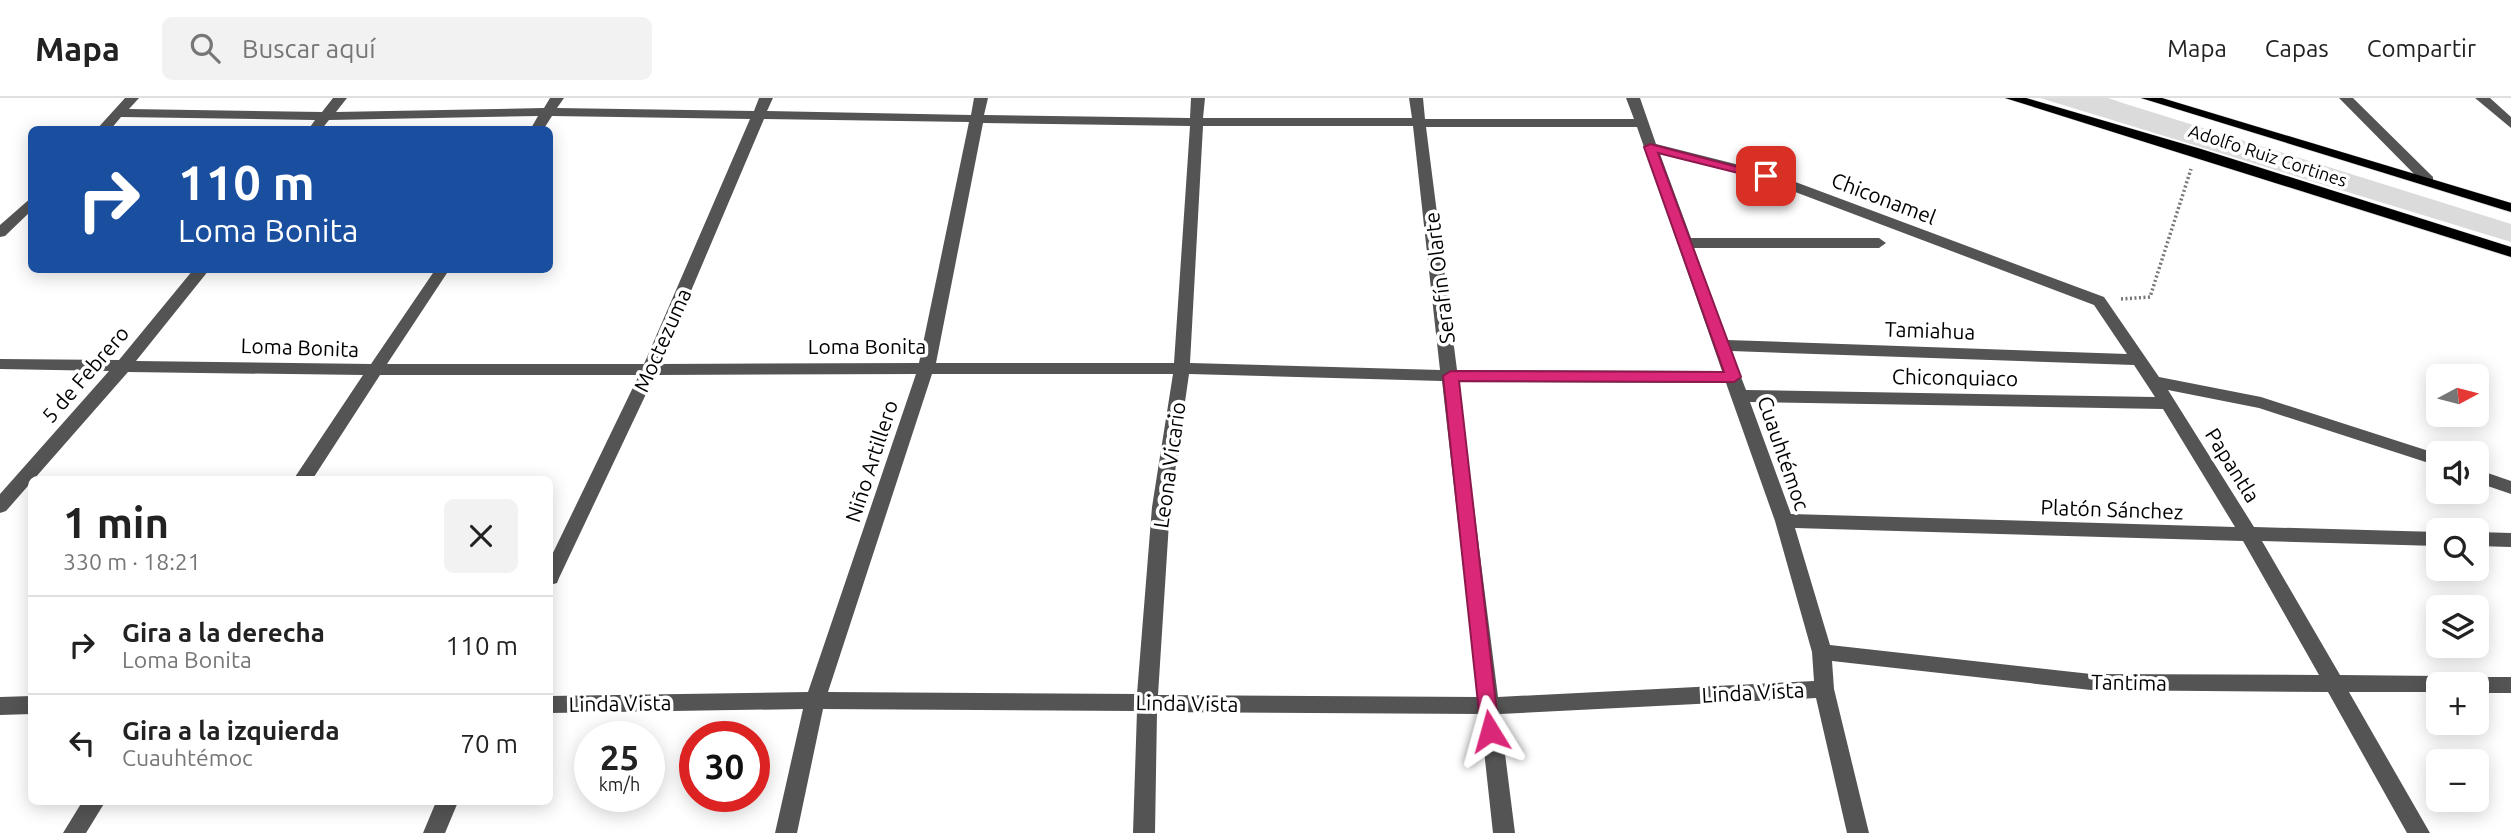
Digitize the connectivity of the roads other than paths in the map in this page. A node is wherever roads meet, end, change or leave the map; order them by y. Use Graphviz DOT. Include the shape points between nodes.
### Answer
graph roads {
  1 [pos="132,98"];
  2 [pos="340,98"];
  3 [pos="556,98"];
  4 [pos="766,98"];
  5 [pos="981,98"];
  6 [pos="1198,98"];
  7 [pos="1416,98"];
  8 [pos="1633,98"];
  9 [pos="2012,98"];
  10 [pos="2148,98"];
  11 [pos="2346,98"];
  12 [pos="2483,98"];
  13 [pos="548,112"];
  14 [pos="118,113"];
  15 [pos="325,117"];
  16 [pos="758,117"];
  17 [pos="975,119"];
  18 [pos="1197,122"];
  19 [pos="1641,123"];
  20 [pos="1421,124"];
  21 [pos="2511,124"];
  22 [pos="106,126"];
  23 [pos="317,126"];
  24 [pos="539,126"];
  25 [pos="1650,147"];
  26 [pos="2428,180"];
  27 [pos="28,205"];
  28 [pos="2511,208"];
  29 [pos="0,233"];
  30 [pos="1683,243"];
  31 [pos="1879,243"];
  32 [pos="2511,253"];
  33 [pos="199,273"];
  34 [pos="440,273"];
  35 [pos="2099,301"];
  36 [pos="1721,345"];
  37 [pos="2137,360"];
  38 [pos="0,364"];
  39 [pos="125,364"];
  40 [pos="927,366"];
  41 [pos="650,368"];
  42 [pos="1182,368"];
  43 [pos="374,370"];
  44 [pos="1451,376"];
  45 [pos="1734,377"];
  46 [pos="2152,381"];
  47 [pos="1741,396"];
  48 [pos="2168,403"];
  49 [pos="2426,456"];
  50 [pos="306,476"];
  51 [pos="2489,480"];
  52 [pos="2511,488"];
  53 [pos="0,506"];
  54 [pos="1784,521"];
  55 [pos="2250,536"];
  56 [pos="2426,539"];
  57 [pos="2489,539"];
  58 [pos="2511,540"];
  59 [pos="553,572"];
  60 [pos="1822,652"];
  61 [pos="2334,683"];
  62 [pos="2426,684"];
  63 [pos="2489,685"];
  64 [pos="2511,685"];
  65 [pos="1824,689"];
  66 [pos="815,700"];
  67 [pos="1147,702"];
  68 [pos="553,704"];
  69 [pos="28,705"];
  70 [pos="0,706"];
  71 [pos="1486,706"];
  72 [pos="92,805"];
  73 [pos="446,805"];
  74 [pos="74,833"];
  75 [pos="434,833"];
  76 [pos="786,833"];
  77 [pos="1144,833"];
  78 [pos="1504,833"];
  79 [pos="1858,833"];
  80 [pos="2419,833"];
  1 -- 14 [label="street"];
  2 -- 15 [label="street"];
  3 -- 13 [label="street"];
  4 -- 16 [label="street, Moctezuma"];
  5 -- 17 [label="street, Niño Artillero"];
  6 -- 18 [label="street, Leona Vicario"];
  7 -- 20 [label="street, Serafín Olarte"];
  8 -- 19 [label="street, Cuauhtémoc"];
  9 -- 32 [label="main road, Adolfo Ruiz Cortines"];
  10 -- 26 [label="main road, Adolfo Ruiz Cortines"];
  11 -- 26 [label="street"];
  12 -- 21 [label="street"];
  13 -- 15 [label="street"];
  13 -- 16 [label="street"];
  13 -- 24 [label="street"];
  14 -- 15 [label="street"];
  14 -- 22 [label="street"];
  15 -- 23 [label="street"];
  16 -- 17 [label="street"];
  16 -- 41 [label="street, Moctezuma"];
  17 -- 18 [label="street"];
  17 -- 40 [label="street, Niño Artillero"];
  18 -- 20 [label="street"];
  18 -- 42 [label="street, Leona Vicario"];
  19 -- 20 [label="street"];
  19 -- 25 [label="street, Cuauhtémoc"];
  20 -- 44 [label="street, Serafín Olarte"];
  25 -- 30 [label="street, Cuauhtémoc"];
  25 -- 35 [label="street, Chiconamel" via="1766,176"];
  26 -- 28 [label="main road, Adolfo Ruiz Cortines"];
  27 -- 29 [label="street"];
  30 -- 31 [label="street, Chiconamel"];
  30 -- 36 [label="street, Cuauhtémoc"];
  33 -- 39 [label="street, 5 de Febrero"];
  34 -- 43 [label="street"];
  35 -- 37 [label="street, Papantla"];
  36 -- 37 [label="street, Tamiahua"];
  36 -- 45 [label="street, Cuauhtémoc"];
  37 -- 46 [label="street, Papantla"];
  38 -- 39 [label="street, Loma Bonita"];
  39 -- 43 [label="street, Loma Bonita"];
  39 -- 53 [label="street, 5 de Febrero"];
  40 -- 41 [label="street, Loma Bonita"];
  40 -- 42 [label="street, Loma Bonita"];
  40 -- 66 [label="street, Niño Artillero"];
  41 -- 43 [label="street, Loma Bonita"];
  41 -- 59 [label="street, Moctezuma"];
  42 -- 44 [label="street, Loma Bonita"];
  42 -- 67 [label="street, Leona Vicario" via="1161,507"];
  43 -- 50 [label="street"];
  44 -- 45 [label="street, Loma Bonita"];
  44 -- 71 [label="street, Serafín Olarte"];
  45 -- 47 [label="street, Cuauhtémoc"];
  46 -- 48 [label="street, Papantla"];
  46 -- 49 [label="street" via="2261,403"];
  47 -- 48 [label="street, Chiconquiaco"];
  47 -- 54 [label="street, Cuauhtémoc"];
  48 -- 55 [label="street, Papantla"];
  51 -- 52 [label="street"];
  54 -- 55 [label="street, Platón Sánchez"];
  54 -- 60 [label="street, Cuauhtémoc"];
  55 -- 56 [label="street, Platón Sánchez"];
  55 -- 61 [label="street, Papantla"];
  57 -- 58 [label="street"];
  60 -- 61 [label="street, Tantima" via="2091,682"];
  60 -- 65 [label="street, Cuauhtémoc"];
  61 -- 62 [label="street, Tantima"];
  61 -- 80 [label="street, Papantla"];
  63 -- 64 [label="street"];
  65 -- 71 [label="street, Linda Vista"];
  65 -- 79 [label="street, Cuauhtémoc"];
  66 -- 67 [label="street, Linda Vista"];
  66 -- 68 [label="street, Linda Vista"];
  66 -- 76 [label="street, Niño Artillero"];
  67 -- 71 [label="street, Linda Vista"];
  67 -- 77 [label="street, Leona Vicario"];
  69 -- 70 [label="street"];
  71 -- 78 [label="street, Serafín Olarte"];
  72 -- 74 [label="street"];
  73 -- 75 [label="street"];
}
